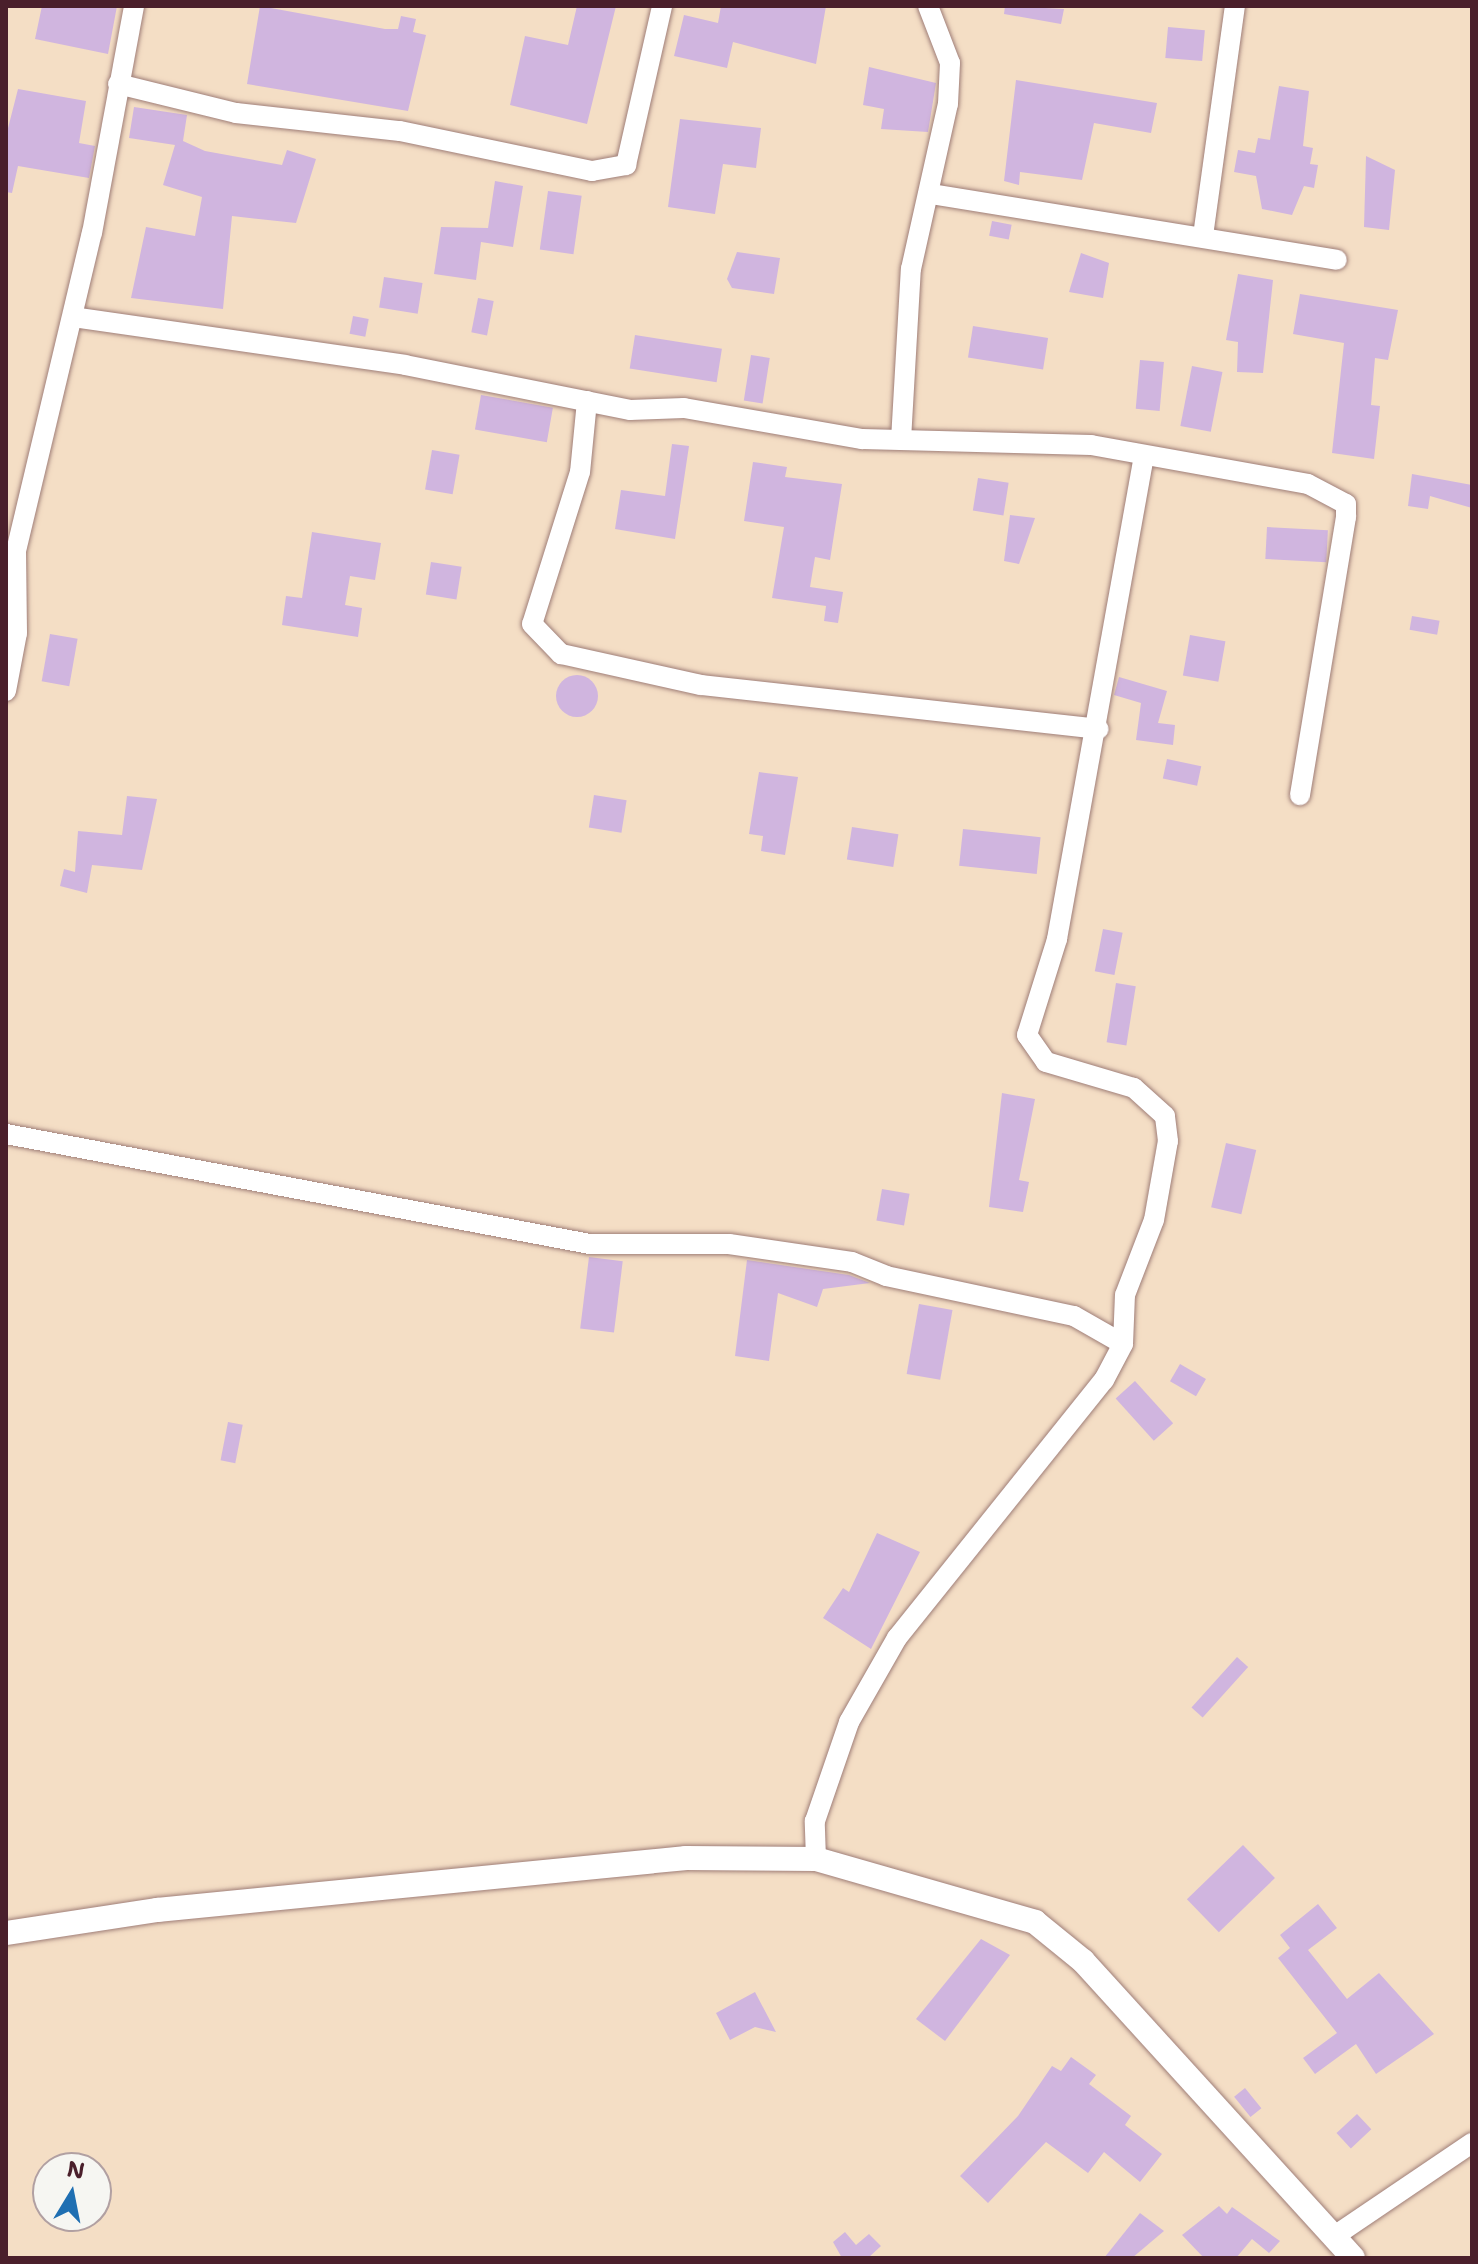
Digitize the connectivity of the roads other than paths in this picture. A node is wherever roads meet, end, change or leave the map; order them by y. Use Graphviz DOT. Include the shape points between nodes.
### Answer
graph roads {
  1 [pos="134,6"];
  2 [pos="662,6"];
  3 [pos="928,6"];
  4 [pos="1235,6"];
  5 [pos="118,84"];
  6 [pos="931,194"];
  7 [pos="1203,236"];
  8 [pos="1337,260"];
  9 [pos="73,317"];
  10 [pos="587,401"];
  11 [pos="901,440"];
  12 [pos="1144,457"];
  13 [pos="6,691"];
  14 [pos="1099,729"];
  15 [pos="1300,795"];
  16 [pos="6,1134"];
  17 [pos="1123,1344"];
  18 [pos="816,1859"];
  19 [pos="6,1933"];
  20 [pos="1472,2143"];
  21 [pos="1333,2237"];
  22 [pos="1353,2258"];
  1 -- 5 [label="street"];
  2 -- 5 [label="street" via="626,165 592,171 400,131 236,113"];
  3 -- 6 [label="street" via="950,63"];
  4 -- 7 [label="street"];
  5 -- 9 [label="street"];
  6 -- 7 [label="street"];
  6 -- 11 [label="street" via="907,302"];
  7 -- 8 [label="street"];
  9 -- 10 [label="street" via="405,365"];
  9 -- 13 [label="street" via="16,551 17,633"];
  10 -- 11 [label="street"];
  10 -- 14 [label="street" via="580,472 532,624 561,654 701,685"];
  11 -- 12 [label="street" via="1044,440"];
  12 -- 14 [label="street"];
  12 -- 15 [label="street" via="1308,484 1346,504"];
  14 -- 17 [label="street" via="1057,939 1027,1035 1046,1062 1134,1088 1165,1116 1168,1141 1154,1220 1125,1295"];
  16 -- 17 [label="street" via="590,1244 729,1244 852,1262 886,1276 1074,1316"];
  17 -- 18 [label="street" via="1043,1464 897,1638 849,1722 815,1821"];
  18 -- 19 [label="street" via="686,1858 157,1910"];
  18 -- 21 [label="street" via="1035,1922 1083,1961"];
  20 -- 21 [label="street"];
  21 -- 22 [label="street"];
}
